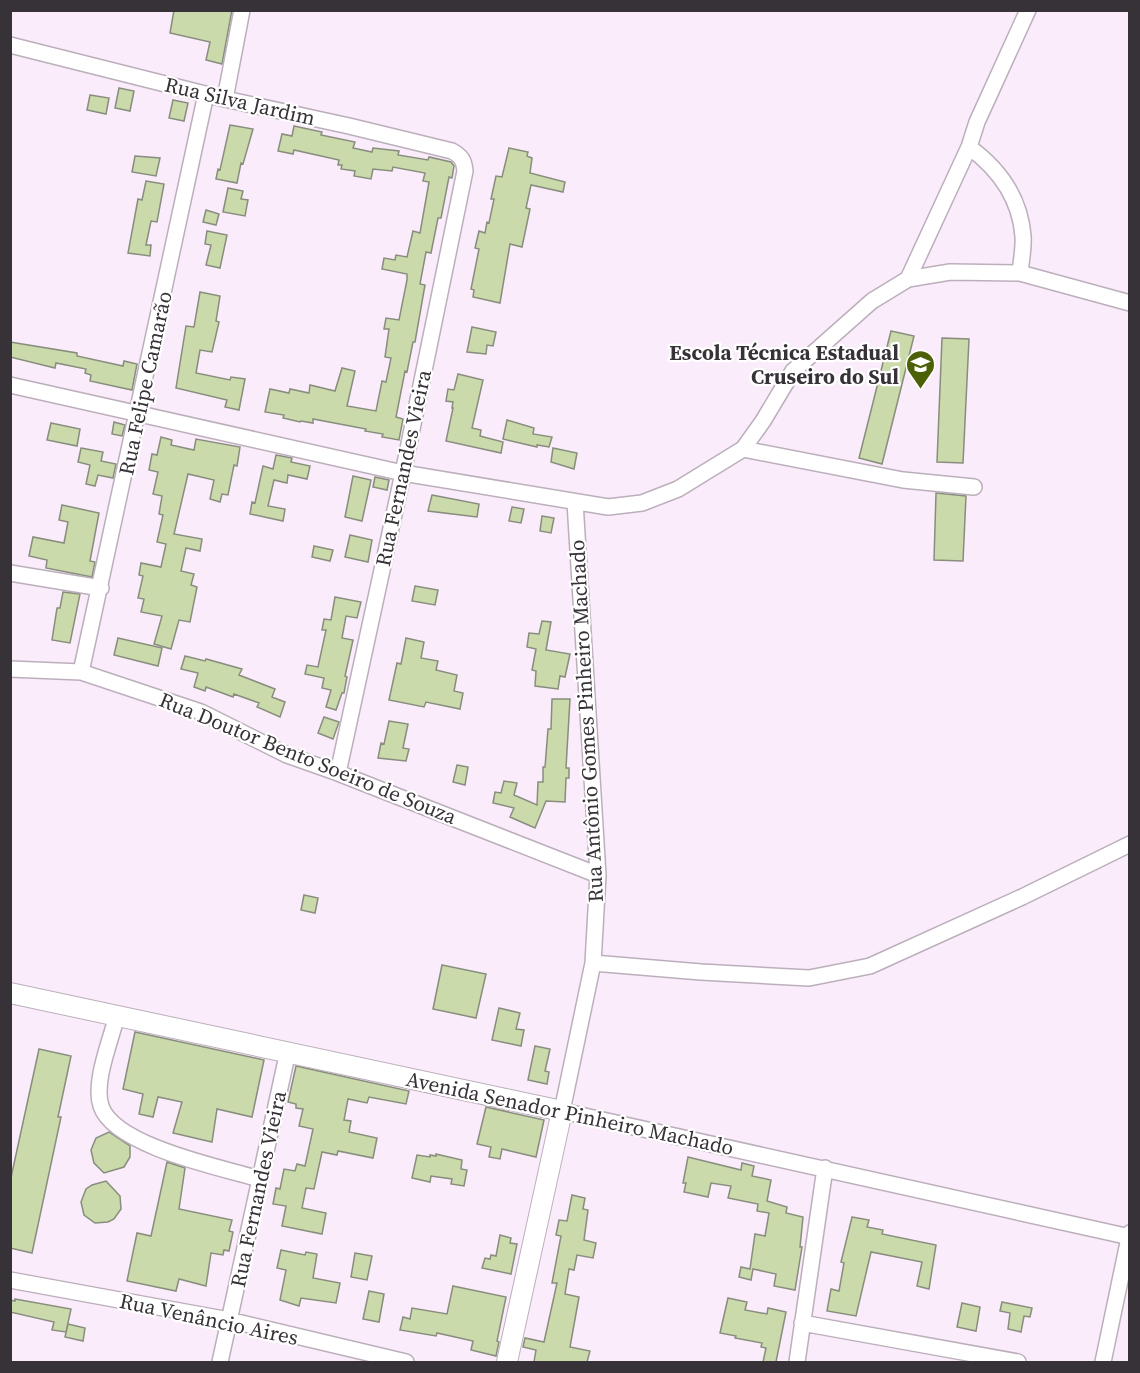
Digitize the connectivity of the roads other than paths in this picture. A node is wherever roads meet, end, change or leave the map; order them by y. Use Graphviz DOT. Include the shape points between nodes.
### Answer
graph roads {
  1 [pos="242,10"];
  2 [pos="1028,10"];
  3 [pos="10,45"];
  4 [pos="206,94"];
  5 [pos="225,99"];
  6 [pos="969,147"];
  7 [pos="465,164"];
  8 [pos="1020,273"];
  9 [pos="908,279"];
  10 [pos="1130,303"];
  11 [pos="10,386"];
  12 [pos="139,413"];
  13 [pos="743,449"];
  14 [pos="403,473"];
  15 [pos="974,487"];
  16 [pos="575,502"];
  17 [pos="10,573"];
  18 [pos="100,588"];
  19 [pos="10,669"];
  20 [pos="81,672"];
  21 [pos="338,773"];
  22 [pos="1125,849"];
  23 [pos="598,875"];
  24 [pos="593,963"];
  25 [pos="10,993"];
  26 [pos="117,1015"];
  27 [pos="288,1051"];
  28 [pos="562,1111"];
  29 [pos="825,1168"];
  30 [pos="260,1179"];
  31 [pos="1129,1235"];
  32 [pos="10,1280"];
  33 [pos="229,1320"];
  34 [pos="802,1323"];
  35 [pos="220,1362"];
  36 [pos="406,1362"];
  37 [pos="507,1362"];
  38 [pos="797,1362"];
  39 [pos="1018,1362"];
  40 [pos="1103,1362"];
  1 -- 5 [label="street"];
  2 -- 6 [label="street"];
  3 -- 4 [label="street, Rua Silva Jardim"];
  4 -- 5 [label="street, Rua Silva Jardim"];
  4 -- 12 [label="street, Rua Felipe Camarão"];
  5 -- 7 [label="street, Rua Silva Jardim" via="452,152 461,156"];
  6 -- 8 [label="street" via="1009,187 1019,210 1024,237"];
  6 -- 9 [label="street"];
  7 -- 14 [label="street, Rua Fernandes Vieira"];
  8 -- 9 [label="street" via="950,272"];
  8 -- 10 [label="street"];
  9 -- 13 [label="street" via="872,301 793,371"];
  11 -- 12 [label="street"];
  12 -- 14 [label="street"];
  12 -- 18 [label="street, Rua Felipe Camarão"];
  13 -- 15 [label="street" via="903,480"];
  13 -- 16 [label="street" via="678,489 642,503 608,507"];
  14 -- 16 [label="street"];
  14 -- 21 [label="street, Rua Fernandes Vieira"];
  16 -- 23 [label="street, Rua Antônio Gomes Pinheiro Machado"];
  17 -- 18 [label="street"];
  18 -- 20 [label="street, Rua Felipe Camarão"];
  19 -- 20 [label="street, Rua Doutor Bento Soeiro de Souza"];
  20 -- 21 [label="street, Rua Doutor Bento Soeiro de Souza" via="201,712 287,755"];
  21 -- 23 [label="street, Rua Doutor Bento Soeiro de Souza"];
  22 -- 24 [label="street" via="870,966 809,978"];
  23 -- 24 [label="street, Rua Antônio Gomes Pinheiro Machado"];
  24 -- 28 [label="street, Rua Antônio Gomes Pinheiro Machado"];
  25 -- 26 [label="main road, Avenida Senador Pinheiro Machado"];
  26 -- 27 [label="main road, Avenida Senador Pinheiro Machado"];
  26 -- 30 [label="street" via="99,1083 100,1105 108,1121 150,1146"];
  27 -- 28 [label="main road, Avenida Senador Pinheiro Machado"];
  27 -- 30 [label="street, Rua Fernandes Vieira"];
  28 -- 29 [label="street, Avenida Senador Pinheiro Machado"];
  28 -- 37 [label="main road, Rua Antônio Gomes Pinheiro Machado"];
  29 -- 31 [label="street, Avenida Senador Pinheiro Machado"];
  29 -- 34 [label="street"];
  30 -- 33 [label="street, Rua Fernandes Vieira"];
  31 -- 40 [label="street"];
  32 -- 33 [label="street, Rua Venâncio Aires"];
  33 -- 35 [label="street, Rua Fernandes Vieira"];
  33 -- 36 [label="street, Rua Venâncio Aires"];
  34 -- 38 [label="street"];
  34 -- 39 [label="street"];
}
